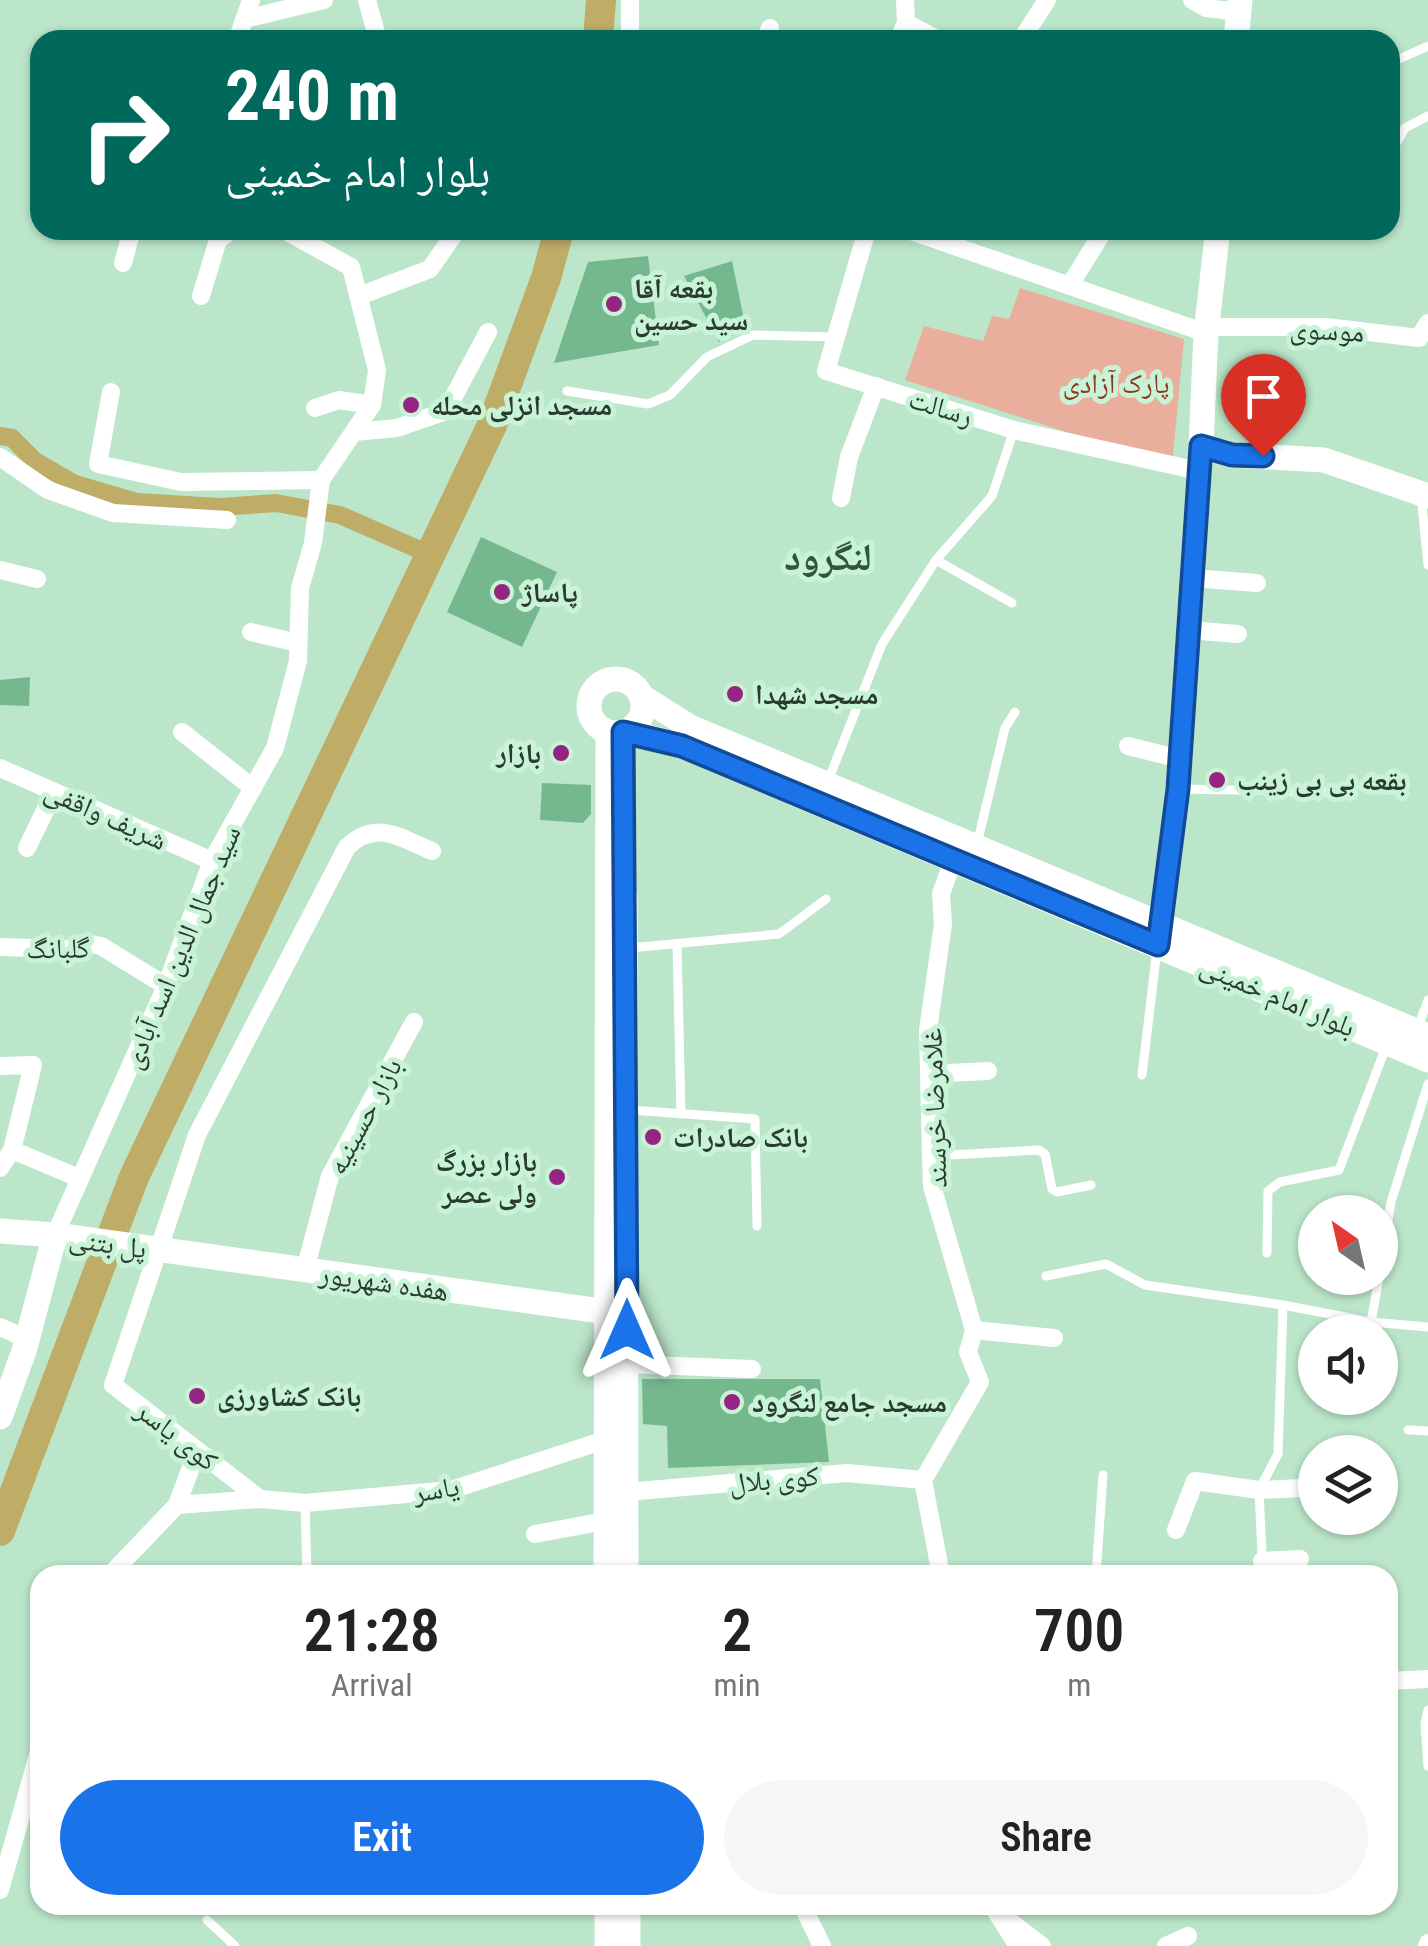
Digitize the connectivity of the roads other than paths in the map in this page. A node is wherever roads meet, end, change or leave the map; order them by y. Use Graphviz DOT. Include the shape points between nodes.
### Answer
graph roads {
  1 [pos="251,0"];
  2 [pos="324,0"];
  3 [pos="367,0"];
  4 [pos="630,0"];
  5 [pos="905,0"];
  6 [pos="1047,0"];
  7 [pos="1192,0"];
  8 [pos="1240,6"];
  9 [pos="245,19"];
  10 [pos="241,30"];
  11 [pos="375,30"];
  12 [pos="630,30"];
  13 [pos="902,30"];
  14 [pos="1027,30"];
  15 [pos="1428,46"];
  16 [pos="1400,59"];
  17 [pos="1428,116"];
  18 [pos="1400,137"];
  19 [pos="129,240"];
  20 [pos="218,240"];
  21 [pos="302,240"];
  22 [pos="450,240"];
  23 [pos="864,240"];
  24 [pos="964,240"];
  25 [pos="1098,240"];
  26 [pos="1221,240"];
  27 [pos="123,264"];
  28 [pos="1070,284"];
  29 [pos="201,296"];
  30 [pos="359,296"];
  31 [pos="1428,323"];
  32 [pos="1212,330"];
  33 [pos="488,332"];
  34 [pos="838,337"];
  35 [pos="876,386"];
  36 [pos="567,391"];
  37 [pos="112,392"];
  38 [pos="372,405"];
  39 [pos="315,408"];
  40 [pos="1014,430"];
  41 [pos="355,432"];
  42 [pos="1209,450"];
  43 [pos="0,456"];
  44 [pos="321,480"];
  45 [pos="1426,490"];
  46 [pos="841,498"];
  47 [pos="227,520"];
  48 [pos="936,560"];
  49 [pos="1428,565"];
  50 [pos="0,570"];
  51 [pos="37,578"];
  52 [pos="1192,578"];
  53 [pos="1257,583"];
  54 [pos="1012,604"];
  55 [pos="1188,630"];
  56 [pos="250,632"];
  57 [pos="1238,634"];
  58 [pos="298,643"];
  59 [pos="642,696"];
  60 [pos="1015,712"];
  61 [pos="182,732"];
  62 [pos="619,732"];
  63 [pos="1128,746"];
  64 [pos="1180,759"];
  65 [pos="0,768"];
  66 [pos="826,784"];
  67 [pos="253,788"];
  68 [pos="1178,789"];
  69 [pos="54,792"];
  70 [pos="1331,792"];
  71 [pos="976,847"];
  72 [pos="27,848"];
  73 [pos="432,851"];
  74 [pos="953,860"];
  75 [pos="212,861"];
  76 [pos="826,898"];
  77 [pos="1160,935"];
  78 [pos="676,944"];
  79 [pos="0,947"];
  80 [pos="626,948"];
  81 [pos="166,986"];
  82 [pos="1428,1000"];
  83 [pos="414,1022"];
  84 [pos="1422,1034"];
  85 [pos="1388,1042"];
  86 [pos="1428,1060"];
  87 [pos="0,1066"];
  88 [pos="988,1071"];
  89 [pos="929,1074"];
  90 [pos="1142,1076"];
  91 [pos="1428,1084"];
  92 [pos="627,1110"];
  93 [pos="681,1114"];
  94 [pos="12,1150"];
  95 [pos="930,1156"];
  96 [pos="0,1168"];
  97 [pos="80,1178"];
  98 [pos="1091,1185"];
  99 [pos="1393,1195"];
  100 [pos="757,1226"];
  101 [pos="0,1231"];
  102 [pos="55,1235"];
  103 [pos="160,1250"];
  104 [pos="1266,1254"];
  105 [pos="305,1270"];
  106 [pos="1046,1276"];
  107 [pos="617,1304"];
  108 [pos="1283,1305"];
  109 [pos="1335,1315"];
  110 [pos="1398,1325"];
  111 [pos="0,1327"];
  112 [pos="1428,1328"];
  113 [pos="974,1330"];
  114 [pos="27,1338"];
  115 [pos="1054,1338"];
  116 [pos="627,1364"];
  117 [pos="752,1369"];
  118 [pos="0,1417"];
  119 [pos="1408,1430"];
  120 [pos="1428,1432"];
  121 [pos="605,1440"];
  122 [pos="196,1451"];
  123 [pos="1103,1475"];
  124 [pos="923,1480"];
  125 [pos="1298,1488"];
  126 [pos="1259,1490"];
  127 [pos="626,1492"];
  128 [pos="260,1499"];
  129 [pos="306,1503"];
  130 [pos="177,1504"];
  131 [pos="605,1521"];
  132 [pos="1176,1530"];
  133 [pos="535,1534"];
  134 [pos="1300,1559"];
  135 [pos="125,1565"];
  136 [pos="307,1565"];
  137 [pos="606,1565"];
  138 [pos="626,1565"];
  139 [pos="939,1565"];
  140 [pos="1097,1565"];
  141 [pos="1263,1565"];
  142 [pos="1275,1565"];
  143 [pos="1428,1678"];
  144 [pos="1398,1680"];
  145 [pos="1428,1710"];
  146 [pos="1428,1766"];
  147 [pos="30,1806"];
  148 [pos="0,1890"];
  149 [pos="607,1915"];
  150 [pos="628,1915"];
  151 [pos="807,1915"];
  152 [pos="996,1915"];
  153 [pos="1001,1915"];
  154 [pos="208,1920"];
  155 [pos="1188,1936"];
  156 [pos="234,1946"];
  157 [pos="608,1946"];
  158 [pos="628,1946"];
  159 [pos="822,1946"];
  160 [pos="1018,1946"];
  161 [pos="1042,1946"];
  162 [pos="1166,1946"];
  1 -- 9 [label="street"];
  2 -- 9 [label="street"];
  3 -- 11 [label="street"];
  4 -- 12 [label="street"];
  5 -- 13 [label="street"];
  6 -- 14 [label="street"];
  7 -- 8 [label="street" via="1206,8"];
  9 -- 10 [label="street"];
  15 -- 16 [label="lane"];
  17 -- 18 [label="lane"];
  19 -- 27 [label="street"];
  20 -- 29 [label="street"];
  21 -- 30 [label="street" via="351,267"];
  22 -- 30 [label="street" via="430,269"];
  23 -- 34 [label="street, رسالت"];
  24 -- 28 [label="street"];
  25 -- 28 [label="street"];
  26 -- 32 [label="main road"];
  28 -- 32 [label="street"];
  30 -- 38 [label="street" via="376,370"];
  31 -- 32 [label="street, موسوی" via="1419,338 1326,327"];
  32 -- 42 [label="main road"];
  33 -- 41 [label="street" via="446,410 397,428"];
  34 -- 35 [label="street, رسالت" via="826,371"];
  34 -- 36 [label="lane" via="753,335 707,356 670,395 648,404"];
  35 -- 40 [label="street, رسالت"];
  35 -- 46 [label="street"];
  37 -- 44 [label="street" via="98,464 181,482"];
  38 -- 39 [label="street" via="340,400"];
  38 -- 41 [label="street"];
  40 -- 42 [label="street, رسالت"];
  40 -- 48 [label="lane" via="992,496"];
  41 -- 44 [label="street"];
  42 -- 45 [label="main road" via="1238,444 1328,446"];
  42 -- 52 [label="main road"];
  43 -- 47 [label="street" via="48,490 113,514"];
  44 -- 58 [label="street, سید جمال الدین اسد آبادی" via="300,588"];
  45 -- 49 [label="lane"];
  48 -- 54 [label="lane"];
  48 -- 66 [label="lane" via="882,644"];
  50 -- 51 [label="street"];
  52 -- 53 [label="street"];
  52 -- 55 [label="main road"];
  55 -- 57 [label="street"];
  55 -- 64 [label="main road"];
  56 -- 58 [label="street"];
  58 -- 67 [label="street, سید جمال الدین اسد آبادی" via="275,748"];
  59 -- 62 [label="main road" via="641,717"];
  59 -- 62 [label="main road" via="623,680 606,682 591,700 595,723"];
  59 -- 66 [label="main road, بلوار امام خمینی" via="690,727"];
  60 -- 71 [label="lane" via="1005,728"];
  61 -- 67 [label="street"];
  62 -- 74 [label="main road, بلوار امام خمینی" via="682,746"];
  62 -- 80 [label="main road"];
  62 -- 107 [label="main road"];
  63 -- 64 [label="street"];
  64 -- 68 [label="main road"];
  65 -- 69 [label="street, شریف واقفی"];
  66 -- 71 [label="main road, بلوار امام خمینی"];
  67 -- 75 [label="street, سید جمال الدین اسد آبادی"];
  68 -- 70 [label="lane"];
  68 -- 77 [label="main road"];
  69 -- 72 [label="street"];
  69 -- 75 [label="street, شریف واقفی"];
  71 -- 77 [label="main road, بلوار امام خمینی"];
  73 -- 103 [label="street" via="374,830 347,847 197,1136"];
  74 -- 77 [label="main road, بلوار امام خمینی"];
  74 -- 89 [label="street, غلامرضا خرسند" via="941,894"];
  75 -- 81 [label="street, سید جمال الدین اسد آبادی"];
  76 -- 78 [label="lane" via="779,934"];
  77 -- 84 [label="main road, بلوار امام خمینی"];
  77 -- 85 [label="main road, بلوار امام خمینی"];
  77 -- 90 [label="lane"];
  78 -- 80 [label="lane"];
  78 -- 93 [label="lane"];
  79 -- 81 [label="street, گلبانگ" via="101,946"];
  80 -- 92 [label="main road"];
  81 -- 97 [label="street, سید جمال الدین اسد آبادی"];
  82 -- 84 [label="lane"];
  83 -- 105 [label="street, بازار حسینیه" via="330,1176"];
  85 -- 86 [label="main road, بلوار امام خمینی"];
  85 -- 104 [label="lane" via="1339,1170 1268,1190"];
  87 -- 94 [label="street" via="33,1064"];
  88 -- 89 [label="street"];
  89 -- 95 [label="street, غلامرضا خرسند"];
  91 -- 99 [label="lane"];
  92 -- 93 [label="lane"];
  92 -- 107 [label="main road"];
  93 -- 100 [label="lane" via="755,1120"];
  94 -- 96 [label="street"];
  94 -- 97 [label="street"];
  95 -- 98 [label="lane" via="1039,1150 1052,1189"];
  95 -- 113 [label="street, غلامرضا خرسند" via="932,1186"];
  97 -- 102 [label="street, سید جمال الدین اسد آبادی"];
  101 -- 102 [label="main road"];
  102 -- 103 [label="main road, پل بتنی"];
  102 -- 114 [label="main road"];
  103 -- 105 [label="main road, هفده شهریور"];
  103 -- 122 [label="street, کوی یاسر" via="113,1386"];
  105 -- 107 [label="main road, هفده شهریور"];
  106 -- 108 [label="lane" via="1106,1264 1145,1284"];
  107 -- 116 [label="main road"];
  107 -- 121 [label="main road"];
  108 -- 109 [label="lane"];
  108 -- 126 [label="lane" via="1278,1454"];
  110 -- 112 [label="lane"];
  111 -- 114 [label="street"];
  113 -- 115 [label="street"];
  113 -- 124 [label="street, غلامرضا خرسند" via="968,1352 980,1382"];
  114 -- 118 [label="main road"];
  116 -- 117 [label="street"];
  116 -- 127 [label="main road"];
  119 -- 120 [label="lane"];
  121 -- 129 [label="street, یاسر" via="450,1490"];
  121 -- 131 [label="main road"];
  122 -- 128 [label="street, کوی یاسر"];
  122 -- 130 [label="street"];
  123 -- 140 [label="lane"];
  124 -- 127 [label="street, کوی بلال" via="847,1473"];
  124 -- 139 [label="street"];
  125 -- 126 [label="street"];
  126 -- 132 [label="street" via="1195,1481"];
  126 -- 141 [label="lane"];
  127 -- 138 [label="main road"];
  128 -- 129 [label="street, یاسر"];
  128 -- 130 [label="street, یاسر"];
  129 -- 136 [label="lane"];
  130 -- 135 [label="street"];
  131 -- 133 [label="street"];
  131 -- 137 [label="main road"];
  134 -- 142 [label="street"];
  143 -- 144 [label="street"];
  145 -- 146 [label="lane"];
  147 -- 148 [label="street"];
  149 -- 157 [label="main road"];
  150 -- 158 [label="main road"];
  151 -- 159 [label="street"];
  152 -- 160 [label="street"];
  153 -- 161 [label="street"];
  154 -- 156 [label="lane"];
  155 -- 162 [label="street"];
}
